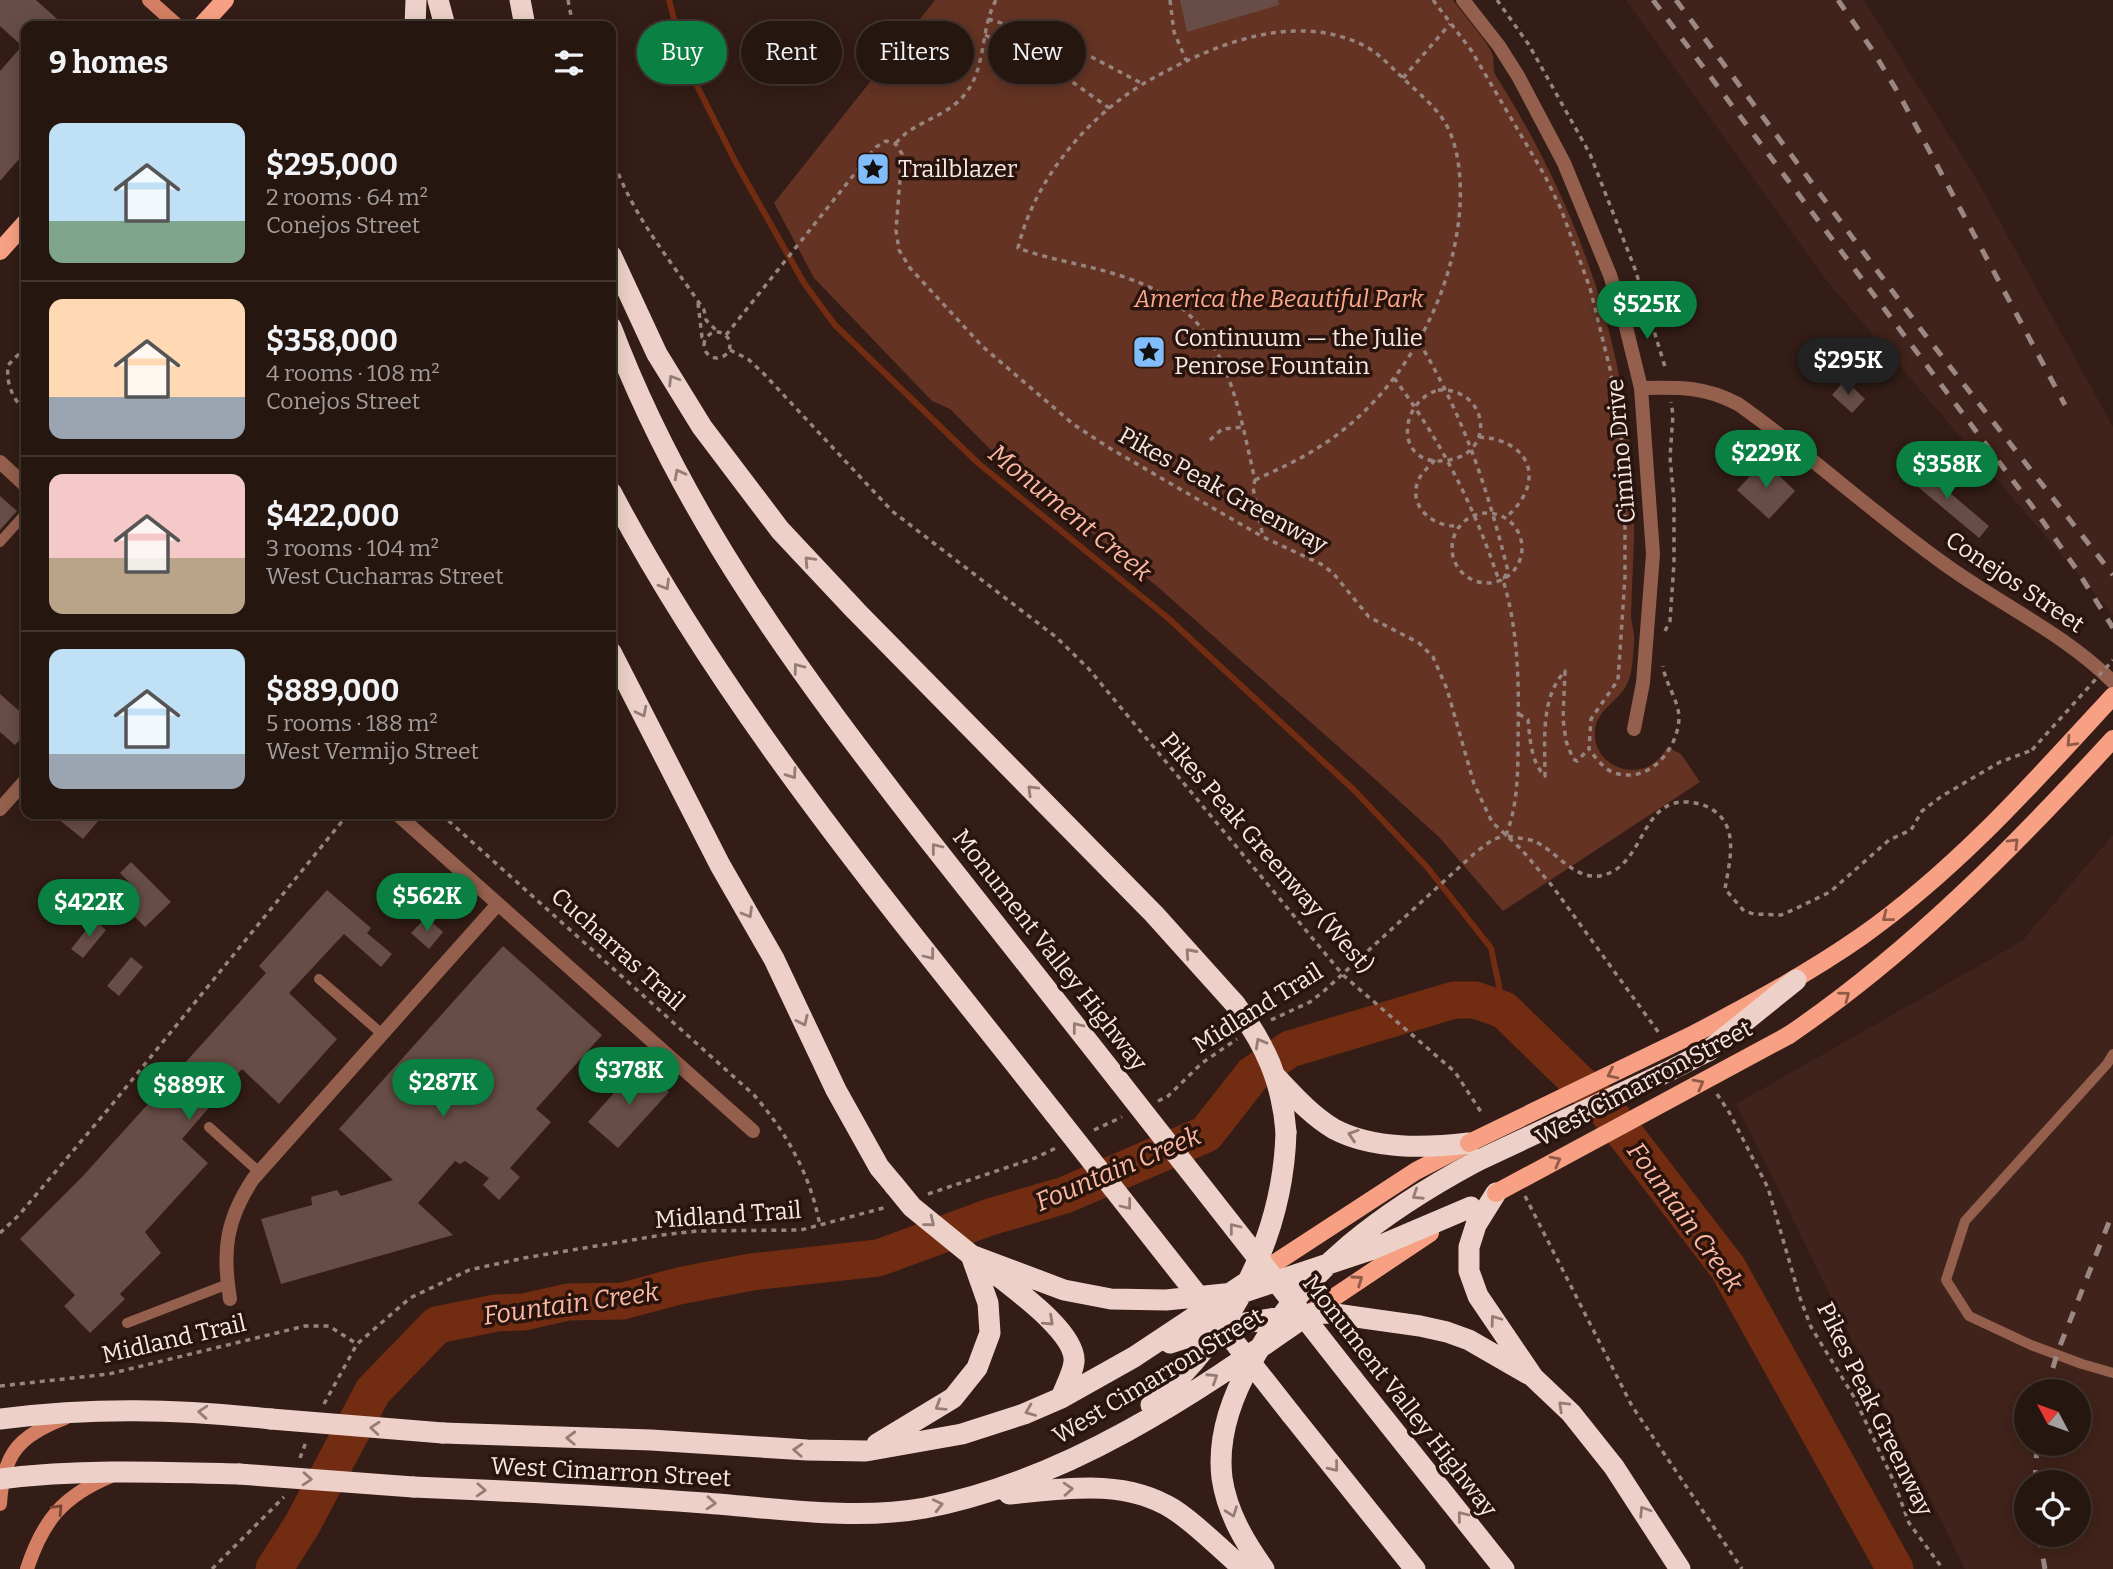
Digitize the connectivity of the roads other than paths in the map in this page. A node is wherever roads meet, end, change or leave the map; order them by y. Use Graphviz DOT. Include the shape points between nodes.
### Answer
graph roads {
  1 [pos="149,0"];
  2 [pos="225,0"];
  3 [pos="416,0"];
  4 [pos="438,0"];
  5 [pos="520,0"];
  6 [pos="1463,0"];
  7 [pos="172,21"];
  8 [pos="206,21"];
  9 [pos="415,21"];
  10 [pos="444,21"];
  11 [pos="524,21"];
  12 [pos="21,228"];
  13 [pos="0,251"];
  14 [pos="616,265"];
  15 [pos="616,340"];
  16 [pos="1641,388"];
  17 [pos="0,462"];
  18 [pos="21,481"];
  19 [pos="616,501"];
  20 [pos="21,519"];
  21 [pos="0,542"];
  22 [pos="616,662"];
  23 [pos="2113,682"];
  24 [pos="2113,696"];
  25 [pos="1634,729"];
  26 [pos="2113,739"];
  27 [pos="21,786"];
  28 [pos="0,809"];
  29 [pos="403,819"];
  30 [pos="498,904"];
  31 [pos="319,979"];
  32 [pos="1796,980"];
  33 [pos="382,1034"];
  34 [pos="2113,1054"];
  35 [pos="1277,1078"];
  36 [pos="209,1127"];
  37 [pos="753,1131"];
  38 [pos="1473,1152"];
  39 [pos="258,1172"];
  40 [pos="1496,1193"];
  41 [pos="1471,1207"];
  42 [pos="971,1255"];
  43 [pos="1328,1264"];
  44 [pos="997,1277"];
  45 [pos="1242,1288"];
  46 [pos="229,1292"];
  47 [pos="1309,1314"];
  48 [pos="1278,1318"];
  49 [pos="127,1323"];
  50 [pos="1220,1327"];
  51 [pos="1259,1349"];
  52 [pos="1134,1357"];
  53 [pos="2113,1373"];
  54 [pos="1533,1377"];
  55 [pos="1061,1398"];
  56 [pos="86,1410"];
  57 [pos="0,1419"];
  58 [pos="1113,1439"];
  59 [pos="866,1451"];
  60 [pos="124,1471"];
  61 [pos="1,1479"];
  62 [pos="975,1496"];
  63 [pos="0,1504"];
  64 [pos="27,1569"];
  65 [pos="1244,1569"];
  66 [pos="1264,1569"];
  67 [pos="1415,1569"];
  68 [pos="1504,1569"];
  69 [pos="1680,1569"];
  1 -- 7 [label="main road"];
  2 -- 8 [label="main road"];
  3 -- 9 [label="highway"];
  4 -- 10 [label="highway"];
  5 -- 11 [label="highway"];
  6 -- 16 [label="street, Cimino Drive" via="1518,76 1564,163 1610,275"];
  12 -- 13 [label="main road"];
  35 -- 14 [label="highway, one-way, bridge" via="1235,1004 1154,914 780,530 702,427 663,364"];
  68 -- 15 [label="highway, Monument Valley Highway, one-way, bridge" via="790,658 703,519"];
  16 -- 23 [label="street, Conejos Street" via="1696,388 1738,404 1944,564 2069,645"];
  16 -- 25 [label="street, Cimino Drive" via="1653,554 1643,683"];
  17 -- 18 [label="street"];
  19 -- 67 [label="highway, one-way, bridge" via="737,698 855,860"];
  20 -- 21 [label="lane"];
  22 -- 42 [label="highway, one-way, bridge" via="720,865 774,959 836,1090 895,1194"];
  24 -- 32 [label="main road, one-way" via="1993,824 1930,882"];
  40 -- 26 [label="main road, West Cimarron Street, one-way, bridge" via="1789,1035 1849,993 1968,889"];
  27 -- 28 [label="street"];
  29 -- 30 [label="street"];
  30 -- 33 [label="street"];
  30 -- 37 [label="street"];
  31 -- 33 [label="lane"];
  32 -- 38 [label="highway, one-way, bridge" via="1702,1042 1667,1072"];
  33 -- 39 [label="street"];
  34 -- 53 [label="lane" via="1965,1221 1946,1280 1969,1316 2031,1345"];
  38 -- 35 [label="highway, one-way" via="1372,1141 1334,1129"];
  35 -- 45 [label="highway, bridge" via="1286,1132 1285,1163 1268,1236"];
  36 -- 39 [label="lane"];
  38 -- 43 [label="highway, one-way"];
  38 -- 45 [label="main road, West Cimarron Street" via="1416,1171"];
  39 -- 46 [label="street" via="239,1199 229,1230 225,1250"];
  40 -- 41 [label="main road, West Cimarron Street"];
  54 -- 40 [label="highway, one-way" via="1478,1296 1469,1271 1469,1247 1476,1225"];
  41 -- 43 [label="highway"];
  47 -- 41 [label="main road, West Cimarron Street, one-way"];
  42 -- 44 [label="highway"];
  42 -- 44 [label="highway"];
  43 -- 45 [label="highway"];
  43 -- 48 [label="highway"];
  44 -- 45 [label="highway" via="1111,1299 1166,1300"];
  44 -- 55 [label="highway, one-way" via="1068,1341 1074,1361"];
  44 -- 59 [label="highway, one-way" via="988,1303 990,1333 977,1368 953,1398"];
  45 -- 50 [label="highway"];
  45 -- 52 [label="highway, West Cimarron Street"];
  46 -- 49 [label="lane"];
  47 -- 48 [label="highway"];
  47 -- 51 [label="highway, West Cimarron Street"];
  47 -- 54 [label="highway" via="1447,1332"];
  48 -- 50 [label="highway"];
  48 -- 51 [label="highway"];
  50 -- 52 [label="highway"];
  50 -- 58 [label="highway" via="1170,1388"];
  58 -- 51 [label="highway, West Cimarron Street, one-way"];
  51 -- 66 [label="highway, one-way" via="1229,1411 1221,1448 1230,1512"];
  52 -- 55 [label="highway, West Cimarron Street"];
  69 -- 54 [label="highway, one-way" via="1591,1436"];
  55 -- 59 [label="highway, West Cimarron Street, one-way" via="962,1433"];
  56 -- 57 [label="highway, West Cimarron Street"];
  59 -- 56 [label="highway, West Cimarron Street, one-way, bridge" via="443,1433 199,1412"];
  56 -- 61 [label="main road" via="30,1434 11,1457"];
  58 -- 62 [label="highway, West Cimarron Street" via="1028,1479"];
  60 -- 61 [label="highway, West Cimarron Street"];
  60 -- 62 [label="highway, West Cimarron Street, one-way, bridge" via="867,1513 922,1508"];
  64 -- 60 [label="main road, one-way" via="48,1520 70,1497"];
  61 -- 63 [label="main road"];
  62 -- 65 [label="highway, one-way" via="1100,1488 1149,1497 1174,1510"];
}
